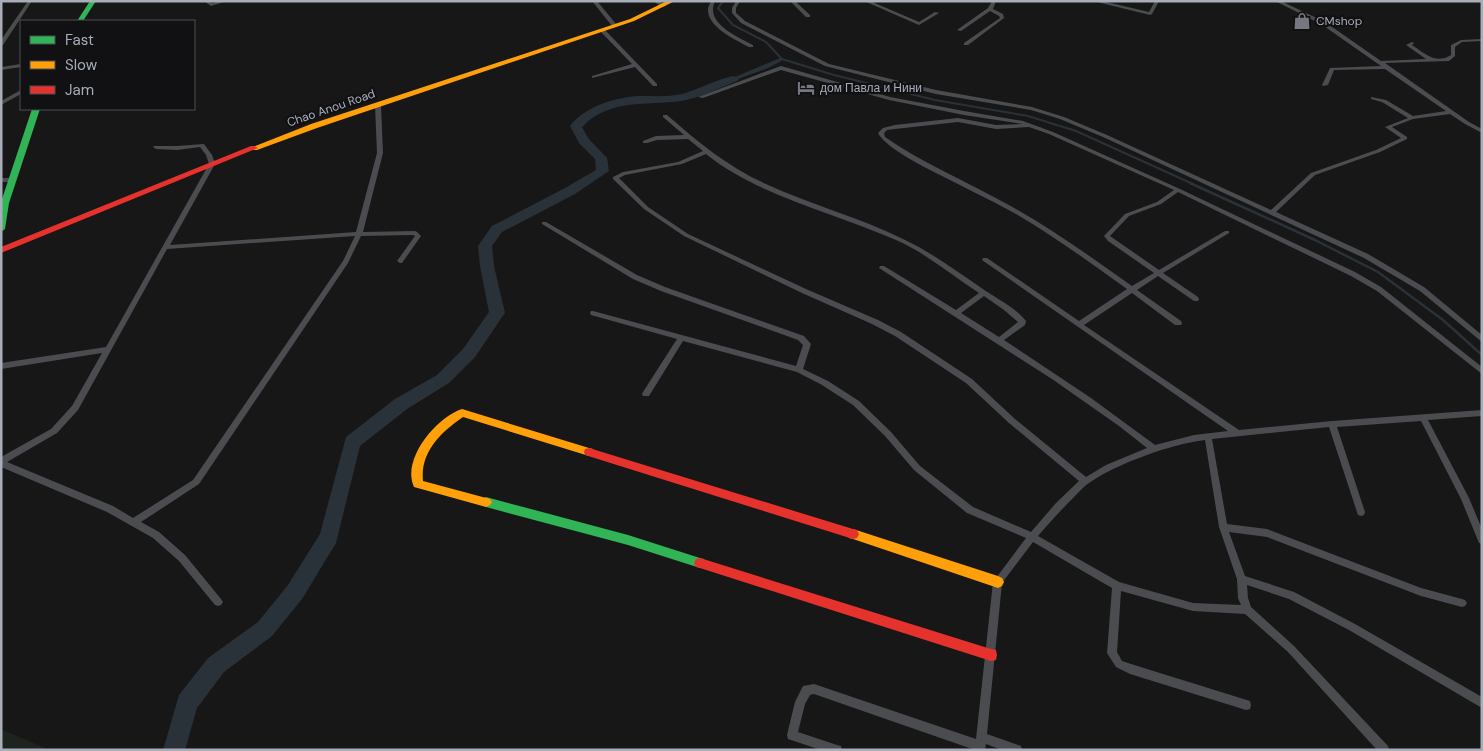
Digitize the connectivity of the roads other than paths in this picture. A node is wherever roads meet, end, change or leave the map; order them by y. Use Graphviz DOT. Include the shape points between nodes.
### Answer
graph roads {
  1 [pos="30,1"];
  2 [pos="93,1"];
  3 [pos="206,1"];
  4 [pos="225,1"];
  5 [pos="594,1"];
  6 [pos="713,1"];
  7 [pos="738,1"];
  8 [pos="792,1"];
  9 [pos="866,1"];
  10 [pos="994,1"];
  11 [pos="1095,1"];
  12 [pos="1157,1"];
  13 [pos="1277,1"];
  14 [pos="664,3"];
  15 [pos="990,9"];
  16 [pos="938,13"];
  17 [pos="808,16"];
  18 [pos="81,20"];
  19 [pos="614,26"];
  20 [pos="602,30"];
  21 [pos="959,30"];
  22 [pos="1482,40"];
  23 [pos="1412,43"];
  24 [pos="1,44"];
  25 [pos="966,44"];
  26 [pos="751,46"];
  27 [pos="1430,60"];
  28 [pos="1382,62"];
  29 [pos="636,65"];
  30 [pos="20,66"];
  31 [pos="1388,66"];
  32 [pos="1,69"];
  33 [pos="594,76"];
  34 [pos="655,85"];
  35 [pos="1325,85"];
  36 [pos="20,93"];
  37 [pos="701,97"];
  38 [pos="1373,98"];
  39 [pos="1,104"];
  40 [pos="378,105"];
  41 [pos="36,110"];
  42 [pos="1451,112"];
  43 [pos="665,116"];
  44 [pos="1412,118"];
  45 [pos="1031,125"];
  46 [pos="1482,131"];
  47 [pos="689,137"];
  48 [pos="645,142"];
  49 [pos="156,147"];
  50 [pos="705,152"];
  51 [pos="212,164"];
  52 [pos="6,180"];
  53 [pos="1178,190"];
  54 [pos="3,204"];
  55 [pos="1272,213"];
  56 [pos="544,223"];
  57 [pos="1,229"];
  58 [pos="1227,232"];
  59 [pos="359,234"];
  60 [pos="167,247"];
  61 [pos="1,250"];
  62 [pos="985,260"];
  63 [pos="400,261"];
  64 [pos="882,268"];
  65 [pos="1159,273"];
  66 [pos="1131,290"];
  67 [pos="984,293"];
  68 [pos="1196,299"];
  69 [pos="593,313"];
  70 [pos="956,314"];
  71 [pos="1178,323"];
  72 [pos="1080,324"];
  73 [pos="681,338"];
  74 [pos="1482,339"];
  75 [pos="1000,340"];
  76 [pos="108,349"];
  77 [pos="1,366"];
  78 [pos="799,370"];
  79 [pos="1482,371"];
  80 [pos="646,394"];
  81 [pos="1482,413"];
  82 [pos="1423,417"];
  83 [pos="1332,424"];
  84 [pos="1238,434"];
  85 [pos="1208,437"];
  86 [pos="1154,449"];
  87 [pos="1,462"];
  88 [pos="1085,481"];
  89 [pos="1361,512"];
  90 [pos="133,522"];
  91 [pos="1223,528"];
  92 [pos="1032,536"];
  93 [pos="1482,540"];
  94 [pos="1242,579"];
  95 [pos="998,582"];
  96 [pos="1117,586"];
  97 [pos="218,602"];
  98 [pos="1462,602"];
  99 [pos="1247,610"];
  100 [pos="990,655"];
  101 [pos="1482,703"];
  102 [pos="1246,705"];
  103 [pos="981,744"];
  104 [pos="837,750"];
  105 [pos="1017,750"];
  106 [pos="1384,750"];
  1 -- 24 [label="street"];
  2 -- 18 [label="street"];
  3 -- 4 [label="street" via="211,5"];
  5 -- 19 [label="street"];
  6 -- 26 [label="street" via="709,8 711,19"];
  7 -- 55 [label="street" via="734,13 743,22 827,64 898,84 1004,103 1062,118"];
  8 -- 17 [label="street"];
  9 -- 16 [label="street" via="919,24"];
  10 -- 15 [label="street"];
  11 -- 12 [label="street" via="1148,14 1152,13"];
  13 -- 28 [label="street" via="1324,23"];
  14 -- 19 [label="street, Chao Anou Road"];
  15 -- 21 [label="street"];
  15 -- 25 [label="street" via="1002,18"];
  19 -- 20 [label="street, Chao Anou Road"];
  20 -- 29 [label="street"];
  20 -- 40 [label="street, Chao Anou Road"];
  22 -- 27 [label="street" via="1458,42 1453,46 1450,59"];
  23 -- 27 [label="street" via="1408,45"];
  27 -- 28 [label="street"];
  28 -- 31 [label="street"];
  29 -- 33 [label="street"];
  29 -- 34 [label="street"];
  30 -- 32 [label="street"];
  31 -- 35 [label="street" via="1332,69"];
  31 -- 42 [label="street"];
  36 -- 39 [label="street"];
  37 -- 45 [label="street" via="781,68 889,98"];
  38 -- 44 [label="street"];
  40 -- 51 [label="street, Chao Anou Road"];
  40 -- 59 [label="street" via="380,153"];
  41 -- 52 [label="street"];
  42 -- 44 [label="street"];
  42 -- 46 [label="street"];
  43 -- 47 [label="street"];
  44 -- 55 [label="street" via="1388,127 1405,138 1313,174"];
  45 -- 53 [label="street"];
  45 -- 66 [label="street" via="996,127 958,120 895,126 881,133 883,138 910,156 1045,229"];
  47 -- 48 [label="street" via="656,138"];
  47 -- 50 [label="street"];
  49 -- 51 [label="street" via="202,145"];
  50 -- 67 [label="street" via="770,189 901,240"];
  50 -- 88 [label="street" via="680,163 615,178 646,208 686,235 898,334 969,381"];
  51 -- 60 [label="street"];
  51 -- 61 [label="street, Chao Anou Road"];
  52 -- 54 [label="street"];
  53 -- 65 [label="street" via="1159,203 1127,215 1107,236"];
  53 -- 79 [label="street" via="1379,289"];
  54 -- 57 [label="street"];
  55 -- 74 [label="street" via="1366,256 1404,278"];
  56 -- 78 [label="street" via="635,277 800,338 808,344"];
  58 -- 65 [label="street"];
  59 -- 60 [label="street"];
  59 -- 63 [label="street" via="416,232 415,242"];
  59 -- 90 [label="street" via="325,293 196,482"];
  60 -- 76 [label="street"];
  62 -- 72 [label="street"];
  64 -- 70 [label="street"];
  65 -- 66 [label="street"];
  65 -- 68 [label="street"];
  66 -- 71 [label="street"];
  66 -- 72 [label="street"];
  67 -- 70 [label="street"];
  67 -- 75 [label="street" via="1022,321"];
  69 -- 73 [label="street"];
  70 -- 75 [label="street"];
  72 -- 84 [label="street"];
  73 -- 78 [label="street"];
  73 -- 80 [label="street"];
  75 -- 86 [label="street" via="1108,412"];
  76 -- 77 [label="street"];
  76 -- 87 [label="street" via="64,422"];
  78 -- 92 [label="street" via="856,403 918,468 970,510"];
  81 -- 82 [label="street"];
  82 -- 83 [label="street"];
  82 -- 93 [label="street" via="1465,498"];
  83 -- 84 [label="street"];
  83 -- 89 [label="street"];
  84 -- 85 [label="street"];
  85 -- 86 [label="street"];
  85 -- 91 [label="street"];
  86 -- 88 [label="street" via="1109,467"];
  87 -- 90 [label="street"];
  88 -- 92 [label="street"];
  90 -- 97 [label="street" via="156,535 182,558"];
  91 -- 94 [label="street"];
  91 -- 98 [label="street" via="1267,533 1422,592"];
  92 -- 95 [label="street"];
  92 -- 96 [label="street"];
  94 -- 99 [label="street"];
  94 -- 101 [label="street" via="1291,595"];
  95 -- 100 [label="street"];
  95 -- 100 [label="street" via="867,538 462,413 430,440 419,460 418,484 628,540"];
  96 -- 99 [label="street" via="1193,607"];
  96 -- 102 [label="street" via="1112,652 1119,664"];
  99 -- 106 [label="street" via="1292,649"];
  100 -- 103 [label="street"];
  103 -- 104 [label="street" via="814,689 807,690 800,702 792,735"];
  103 -- 105 [label="street"];
}
